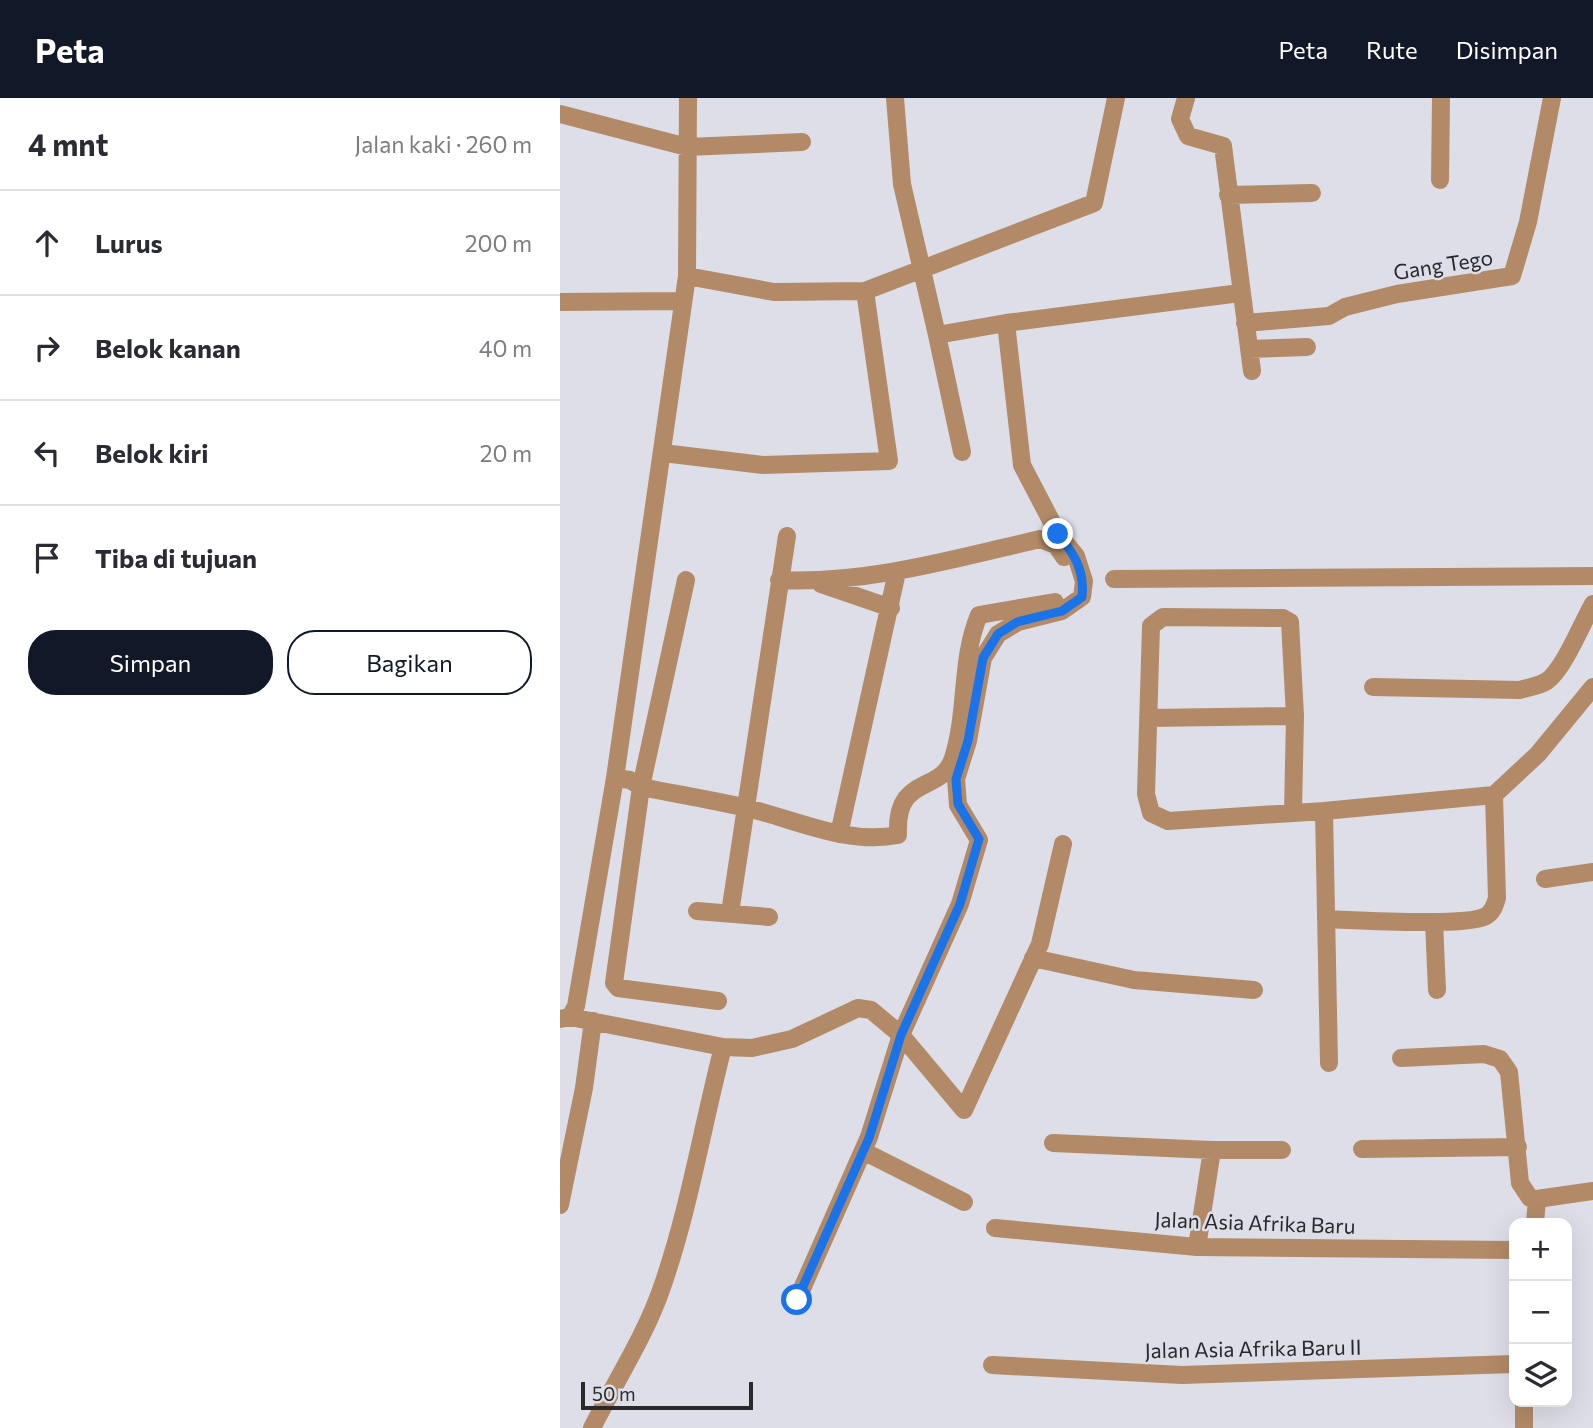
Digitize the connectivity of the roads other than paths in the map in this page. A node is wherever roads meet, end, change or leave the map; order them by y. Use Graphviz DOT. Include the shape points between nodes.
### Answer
graph roads {
  1 [pos="688,98"];
  2 [pos="895,98"];
  3 [pos="1116,98"];
  4 [pos="1186,98"];
  5 [pos="1441,98"];
  6 [pos="1552,98"];
  7 [pos="560,114"];
  8 [pos="802,142"];
  9 [pos="687,147"];
  10 [pos="1440,180"];
  11 [pos="1312,193"];
  12 [pos="1228,195"];
  13 [pos="923,269"];
  14 [pos="687,276"];
  15 [pos="865,291"];
  16 [pos="1240,293"];
  17 [pos="682,301"];
  18 [pos="560,302"];
  19 [pos="1006,323"];
  20 [pos="1245,323"];
  21 [pos="937,335"];
  22 [pos="1307,347"];
  23 [pos="1250,349"];
  24 [pos="1252,371"];
  25 [pos="962,452"];
  26 [pos="663,453"];
  27 [pos="787,536"];
  28 [pos="897,572"];
  29 [pos="1593,576"];
  30 [pos="1114,579"];
  31 [pos="686,580"];
  32 [pos="779,580"];
  33 [pos="816,582"];
  34 [pos="1593,604"];
  35 [pos="891,608"];
  36 [pos="1373,687"];
  37 [pos="1593,687"];
  38 [pos="1295,716"];
  39 [pos="1148,718"];
  40 [pos="614,783"];
  41 [pos="641,788"];
  42 [pos="1494,795"];
  43 [pos="747,808"];
  44 [pos="1324,811"];
  45 [pos="1293,813"];
  46 [pos="839,834"];
  47 [pos="1063,844"];
  48 [pos="1593,872"];
  49 [pos="1545,879"];
  50 [pos="696,911"];
  51 [pos="730,913"];
  52 [pos="769,917"];
  53 [pos="1326,919"];
  54 [pos="1434,922"];
  55 [pos="1033,958"];
  56 [pos="1254,990"];
  57 [pos="1437,990"];
  58 [pos="718,1001"];
  59 [pos="565,1018"];
  60 [pos="593,1021"];
  61 [pos="901,1035"];
  62 [pos="723,1047"];
  63 [pos="1401,1058"];
  64 [pos="1329,1063"];
  65 [pos="1052,1143"];
  66 [pos="1518,1147"];
  67 [pos="1362,1149"];
  68 [pos="1212,1150"];
  69 [pos="1282,1150"];
  70 [pos="863,1151"];
  71 [pos="1593,1191"];
  72 [pos="1537,1199"];
  73 [pos="964,1202"];
  74 [pos="560,1205"];
  75 [pos="1535,1218"];
  76 [pos="995,1228"];
  77 [pos="1197,1247"];
  78 [pos="1509,1250"];
  79 [pos="797,1300"];
  80 [pos="1509,1364"];
  81 [pos="992,1365"];
  82 [pos="1524,1407"];
  83 [pos="592,1428"];
  84 [pos="1524,1428"];
  1 -- 9 [label="street"];
  2 -- 13 [label="street" via="902,184"];
  3 -- 13 [label="street" via="1094,203"];
  4 -- 12 [label="street" via="1180,119 1188,136 1223,146"];
  5 -- 10 [label="street"];
  6 -- 20 [label="street, Gang Tego" via="1528,222 1512,276 1397,294 1345,307 1329,316"];
  7 -- 9 [label="street"];
  8 -- 9 [label="street"];
  9 -- 14 [label="street"];
  11 -- 12 [label="street"];
  12 -- 16 [label="street"];
  13 -- 15 [label="street"];
  13 -- 21 [label="street"];
  14 -- 15 [label="street" via="774,292"];
  14 -- 17 [label="street"];
  15 -- 26 [label="street" via="889,461 764,465"];
  16 -- 19 [label="street"];
  16 -- 20 [label="street"];
  17 -- 18 [label="street"];
  17 -- 26 [label="street"];
  19 -- 21 [label="street"];
  19 -- 61 [label="street" via="1022,465 1058,534 1076,556 1084,581 1082,597 1062,611 1017,622 998,634 983,658 956,779 958,804 979,839 960,904"];
  20 -- 23 [label="street"];
  21 -- 25 [label="street"];
  22 -- 23 [label="street"];
  23 -- 24 [label="street"];
  26 -- 40 [label="street"];
  27 -- 32 [label="street"];
  28 -- 33 [label="street"];
  28 -- 35 [label="street"];
  28 -- 46 [label="street" via="1040,539 1056,545 1073,570 1071,591 1056,602 979,615 970,636 953,760 938,777 907,794 897,819 898,835 873,840"];
  29 -- 30 [label="street"];
  31 -- 41 [label="street"];
  32 -- 33 [label="street"];
  32 -- 43 [label="street"];
  33 -- 35 [label="street"];
  34 -- 36 [label="street" via="1558,668 1537,685 1520,690"];
  35 -- 46 [label="street"];
  37 -- 42 [label="street" via="1538,754"];
  38 -- 39 [label="street"];
  38 -- 39 [label="street" via="1290,622 1283,618 1163,617 1151,626"];
  38 -- 45 [label="street"];
  39 -- 45 [label="street" via="1146,794 1151,813 1168,821"];
  40 -- 41 [label="street" via="630,780"];
  40 -- 59 [label="street" via="576,1006"];
  41 -- 43 [label="street"];
  41 -- 58 [label="street" via="614,983 618,988"];
  42 -- 44 [label="street"];
  42 -- 54 [label="street" via="1497,898 1493,909 1485,917"];
  43 -- 46 [label="street"];
  43 -- 51 [label="street"];
  44 -- 45 [label="street"];
  44 -- 53 [label="street"];
  47 -- 55 [label="street"];
  48 -- 49 [label="street"];
  50 -- 51 [label="street"];
  51 -- 52 [label="street"];
  53 -- 54 [label="street"];
  53 -- 64 [label="street"];
  54 -- 57 [label="street"];
  55 -- 56 [label="street" via="1134,980"];
  55 -- 61 [label="street" via="964,1110"];
  59 -- 60 [label="street"];
  60 -- 62 [label="street"];
  60 -- 74 [label="street"];
  61 -- 62 [label="street" via="872,1010 858,1008 792,1040 752,1048"];
  61 -- 70 [label="street"];
  62 -- 83 [label="street" via="684,1219 660,1293"];
  63 -- 66 [label="street" via="1484,1054 1500,1059 1509,1072"];
  65 -- 68 [label="street"];
  66 -- 67 [label="street"];
  66 -- 72 [label="street" via="1520,1183 1530,1198"];
  68 -- 69 [label="street"];
  68 -- 77 [label="street"];
  70 -- 73 [label="street"];
  70 -- 79 [label="street"];
  71 -- 72 [label="street"];
  72 -- 75 [label="street"];
  76 -- 77 [label="street, Jalan Asia Afrika Baru"];
  77 -- 78 [label="street, Jalan Asia Afrika Baru"];
  80 -- 81 [label="street, Jalan Asia Afrika Baru II" via="1182,1376"];
  82 -- 84 [label="street"];
}
